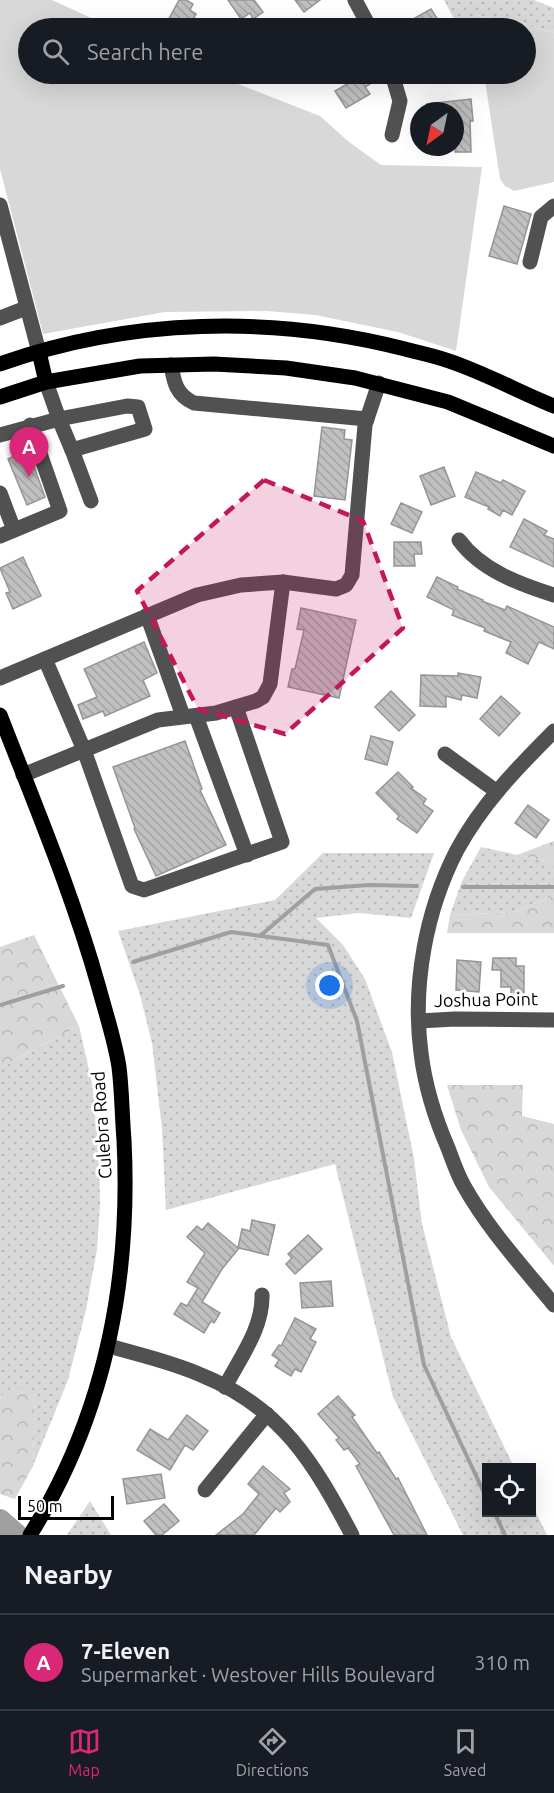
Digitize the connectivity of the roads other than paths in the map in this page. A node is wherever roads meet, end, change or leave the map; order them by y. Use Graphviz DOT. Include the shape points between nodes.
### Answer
graph roads {
  1 [pos="355,0"];
  2 [pos="365,18"];
  3 [pos="395,84"];
  4 [pos="392,135"];
  5 [pos="0,205"];
  6 [pos="554,206"];
  7 [pos="530,262"];
  8 [pos="26,308"];
  9 [pos="0,318"];
  10 [pos="39,352"];
  11 [pos="0,364"];
  12 [pos="171,365"];
  13 [pos="46,382"];
  14 [pos="379,383"];
  15 [pos="0,397"];
  16 [pos="554,406"];
  17 [pos="59,419"];
  18 [pos="367,419"];
  19 [pos="30,425"];
  20 [pos="0,435"];
  21 [pos="554,446"];
  22 [pos="72,450"];
  23 [pos="0,493"];
  24 [pos="91,501"];
  25 [pos="7,533"];
  26 [pos="459,540"];
  27 [pos="283,582"];
  28 [pos="554,595"];
  29 [pos="147,615"];
  30 [pos="45,659"];
  31 [pos="0,678"];
  32 [pos="236,707"];
  33 [pos="0,715"];
  34 [pos="190,716"];
  35 [pos="554,731"];
  36 [pos="84,750"];
  37 [pos="445,754"];
  38 [pos="23,775"];
  39 [pos="495,791"];
  40 [pos="247,855"];
  41 [pos="554,1020"];
  42 [pos="419,1021"];
  43 [pos="262,1295"];
  44 [pos="554,1305"];
  45 [pos="109,1346"];
  46 [pos="225,1387"];
  47 [pos="267,1414"];
  48 [pos="205,1490"];
  49 [pos="30,1535"];
  50 [pos="352,1535"];
  1 -- 2 [label="street"];
  3 -- 4 [label="street" via="400,101"];
  5 -- 8 [label="street"];
  6 -- 7 [label="street" via="541,217"];
  8 -- 9 [label="street"];
  8 -- 10 [label="street"];
  10 -- 11 [label="main road"];
  10 -- 13 [label="main road"];
  10 -- 16 [label="main road" via="158,329 234,325 286,329 382,343 449,361"];
  12 -- 13 [label="main road" via="140,366"];
  12 -- 14 [label="main road" via="286,368"];
  12 -- 18 [label="street" via="174,385 194,403"];
  13 -- 15 [label="main road"];
  13 -- 17 [label="street"];
  14 -- 18 [label="street"];
  14 -- 21 [label="main road" via="448,402"];
  17 -- 19 [label="street"];
  17 -- 22 [label="street"];
  17 -- 22 [label="street" via="138,407 145,429"];
  18 -- 27 [label="street" via="350,582 336,589"];
  19 -- 20 [label="street"];
  19 -- 25 [label="street" via="60,511"];
  22 -- 24 [label="street"];
  23 -- 25 [label="street"];
  26 -- 28 [label="street" via="487,568"];
  27 -- 29 [label="street" via="197,594"];
  27 -- 32 [label="street" via="270,684 262,697"];
  29 -- 30 [label="street"];
  29 -- 34 [label="street"];
  30 -- 31 [label="street"];
  30 -- 36 [label="street"];
  32 -- 34 [label="street"];
  32 -- 40 [label="street" via="282,842"];
  33 -- 38 [label="main road, Culebra Road"];
  34 -- 36 [label="street" via="158,720"];
  34 -- 40 [label="street"];
  35 -- 39 [label="street"];
  36 -- 38 [label="street"];
  36 -- 40 [label="street" via="132,886 144,890"];
  37 -- 39 [label="street"];
  38 -- 45 [label="main road, Culebra Road" via="73,905 119,1066 125,1219"];
  39 -- 42 [label="street" via="457,850 430,916"];
  41 -- 42 [label="street, Joshua Point"];
  42 -- 44 [label="street" via="427,1086 463,1185 488,1223"];
  43 -- 46 [label="street" via="256,1328"];
  45 -- 46 [label="street" via="172,1364"];
  45 -- 49 [label="main road, Culebra Road" via="76,1446"];
  46 -- 47 [label="street"];
  47 -- 48 [label="street"];
  47 -- 50 [label="street" via="325,1483"];
}
